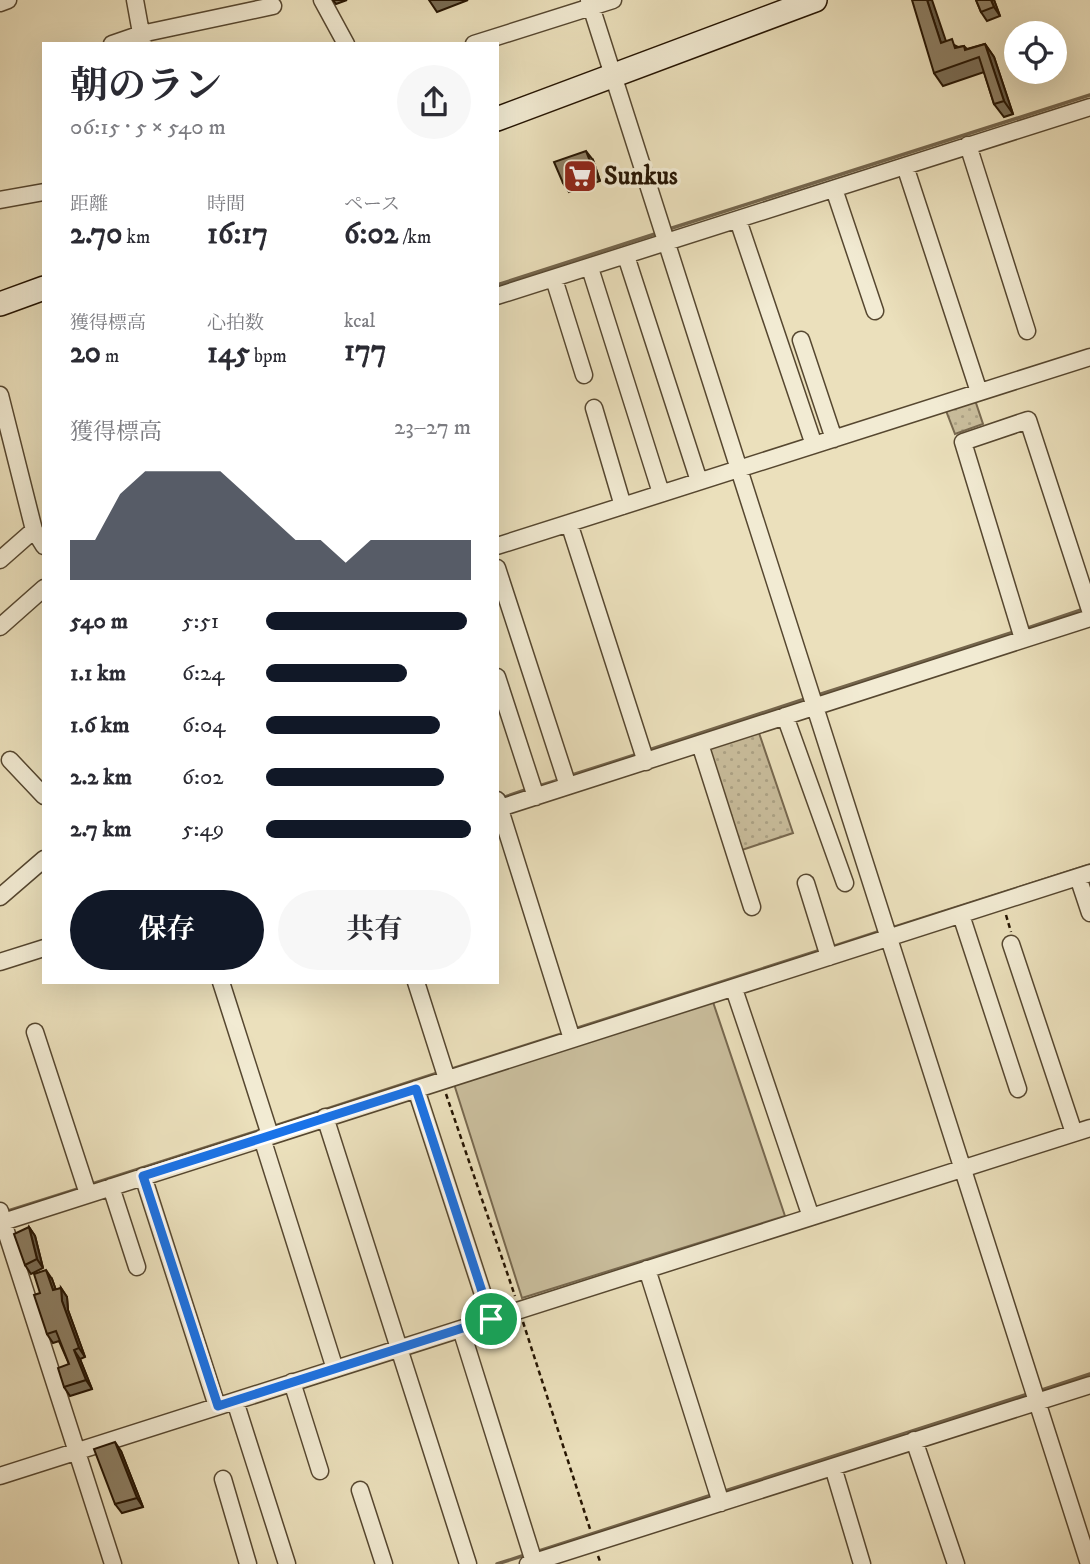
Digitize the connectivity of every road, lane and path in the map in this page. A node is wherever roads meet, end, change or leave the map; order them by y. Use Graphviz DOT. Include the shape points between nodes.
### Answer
graph roads {
  1 [pos="8,0"];
  2 [pos="135,0"];
  3 [pos="322,0"];
  4 [pos="613,0"];
  5 [pos="815,0"];
  6 [pos="0,3"];
  7 [pos="590,4"];
  8 [pos="273,6"];
  9 [pos="142,39"];
  10 [pos="124,42"];
  11 [pos="345,42"];
  12 [pos="480,42"];
  13 [pos="615,75"];
  14 [pos="1090,107"];
  15 [pos="499,118"];
  16 [pos="968,145"];
  17 [pos="905,166"];
  18 [pos="834,189"];
  19 [pos="42,192"];
  20 [pos="0,200"];
  21 [pos="738,220"];
  22 [pos="666,235"];
  23 [pos="626,256"];
  24 [pos="590,268"];
  25 [pos="554,279"];
  26 [pos="42,289"];
  27 [pos="499,295"];
  28 [pos="0,304"];
  29 [pos="875,311"];
  30 [pos="1027,331"];
  31 [pos="801,340"];
  32 [pos="1090,357"];
  33 [pos="584,375"];
  34 [pos="979,392"];
  35 [pos="0,395"];
  36 [pos="594,408"];
  37 [pos="4,423"];
  38 [pos="834,439"];
  39 [pos="814,445"];
  40 [pos="741,468"];
  41 [pos="699,481"];
  42 [pos="661,493"];
  43 [pos="623,506"];
  44 [pos="569,523"];
  45 [pos="34,530"];
  46 [pos="42,543"];
  47 [pos="499,545"];
  48 [pos="0,560"];
  49 [pos="499,574"];
  50 [pos="42,590"];
  51 [pos="1089,611"];
  52 [pos="0,627"];
  53 [pos="1021,633"];
  54 [pos="499,683"];
  55 [pos="814,700"];
  56 [pos="785,716"];
  57 [pos="700,744"];
  58 [pos="644,755"];
  59 [pos="10,760"];
  60 [pos="566,780"];
  61 [pos="534,791"];
  62 [pos="42,794"];
  63 [pos="499,805"];
  64 [pos="499,808"];
  65 [pos="42,861"];
  66 [pos="1084,875"];
  67 [pos="845,883"];
  68 [pos="806,884"];
  69 [pos="0,897"];
  70 [pos="1001,902"];
  71 [pos="752,907"];
  72 [pos="1090,913"];
  73 [pos="961,915"];
  74 [pos="887,931"];
  75 [pos="1011,944"];
  76 [pos="42,949"];
  77 [pos="827,951"];
  78 [pos="0,962"];
  79 [pos="222,984"];
  80 [pos="417,984"];
  81 [pos="734,989"];
  82 [pos="35,1032"];
  83 [pos="571,1034"];
  84 [pos="444,1076"];
  85 [pos="416,1089"];
  86 [pos="1018,1089"];
  87 [pos="325,1117"];
  88 [pos="1090,1128"];
  89 [pos="1072,1129"];
  90 [pos="267,1132"];
  91 [pos="962,1164"];
  92 [pos="143,1176"];
  93 [pos="111,1187"];
  94 [pos="87,1189"];
  95 [pos="810,1213"];
  96 [pos="1,1218"];
  97 [pos="137,1267"];
  98 [pos="647,1269"];
  99 [pos="518,1305"];
  100 [pos="490,1315"];
  101 [pos="461,1329"];
  102 [pos="398,1344"];
  103 [pos="333,1364"];
  104 [pos="292,1382"];
  105 [pos="1090,1385"];
  106 [pos="1035,1396"];
  107 [pos="235,1401"];
  108 [pos="216,1402"];
  109 [pos="915,1440"];
  110 [pos="78,1447"];
  111 [pos="833,1467"];
  112 [pos="320,1471"];
  113 [pos="0,1476"];
  114 [pos="223,1479"];
  115 [pos="360,1490"];
  116 [pos="719,1497"];
  117 [pos="590,1531"];
  118 [pos="531,1558"];
  119 [pos="113,1564"];
  120 [pos="248,1564"];
  121 [pos="287,1564"];
  122 [pos="384,1564"];
  123 [pos="468,1564"];
  124 [pos="862,1564"];
  125 [pos="956,1564"];
  126 [pos="1089,1564"];
  1 -- 6 [label="street"];
  2 -- 9 [label="street"];
  3 -- 11 [label="street"];
  4 -- 7 [label="street"];
  5 -- 13 [label="main road"];
  7 -- 12 [label="street"];
  7 -- 13 [label="street"];
  8 -- 9 [label="street"];
  9 -- 10 [label="street"];
  13 -- 15 [label="main road"];
  13 -- 22 [label="street"];
  14 -- 16 [label="street"];
  16 -- 17 [label="street"];
  16 -- 30 [label="street"];
  17 -- 18 [label="street"];
  17 -- 34 [label="street"];
  18 -- 21 [label="street"];
  18 -- 29 [label="street"];
  19 -- 20 [label="street"];
  21 -- 22 [label="street"];
  21 -- 39 [label="street"];
  22 -- 23 [label="street"];
  22 -- 40 [label="street"];
  23 -- 24 [label="street"];
  23 -- 41 [label="street"];
  24 -- 25 [label="street"];
  24 -- 42 [label="street"];
  25 -- 27 [label="street"];
  25 -- 33 [label="street"];
  26 -- 28 [label="main road"];
  31 -- 38 [label="street"];
  32 -- 34 [label="street"];
  34 -- 38 [label="street"];
  35 -- 37 [label="street"];
  36 -- 43 [label="street"];
  37 -- 45 [label="street"];
  38 -- 39 [label="street"];
  39 -- 40 [label="street"];
  40 -- 41 [label="street"];
  40 -- 55 [label="street"];
  41 -- 42 [label="street"];
  42 -- 43 [label="street"];
  43 -- 44 [label="street"];
  44 -- 47 [label="street"];
  44 -- 58 [label="street"];
  45 -- 46 [label="street"];
  45 -- 48 [label="street"];
  49 -- 60 [label="street"];
  50 -- 52 [label="street"];
  51 -- 53 [label="street"];
  51 -- 53 [label="street" via="1028,420 963,442"];
  53 -- 55 [label="street"];
  54 -- 61 [label="street"];
  55 -- 56 [label="street"];
  55 -- 74 [label="street"];
  56 -- 57 [label="street"];
  56 -- 67 [label="street"];
  57 -- 58 [label="street"];
  57 -- 71 [label="street"];
  58 -- 60 [label="street"];
  59 -- 62 [label="street"];
  60 -- 61 [label="street"];
  61 -- 63 [label="street"];
  64 -- 83 [label="street"];
  65 -- 69 [label="street"];
  66 -- 70 [label="street"];
  66 -- 72 [label="street"];
  68 -- 77 [label="street"];
  70 -- 73 [label="street"];
  70 -- 75 [label="path"];
  73 -- 74 [label="street"];
  73 -- 86 [label="street"];
  74 -- 77 [label="street"];
  74 -- 91 [label="street"];
  75 -- 89 [label="street"];
  76 -- 78 [label="street"];
  77 -- 81 [label="street"];
  79 -- 90 [label="street"];
  80 -- 84 [label="street"];
  81 -- 83 [label="street"];
  81 -- 95 [label="street"];
  82 -- 94 [label="street"];
  83 -- 84 [label="street"];
  84 -- 85 [label="street"];
  84 -- 99 [label="path"];
  85 -- 87 [label="street"];
  85 -- 100 [label="street"];
  87 -- 90 [label="street"];
  87 -- 102 [label="street"];
  88 -- 89 [label="street"];
  89 -- 91 [label="street"];
  90 -- 92 [label="street"];
  90 -- 103 [label="street"];
  91 -- 95 [label="street"];
  91 -- 106 [label="street"];
  92 -- 93 [label="street"];
  92 -- 108 [label="street"];
  93 -- 94 [label="street"];
  93 -- 97 [label="street"];
  94 -- 96 [label="street"];
  95 -- 98 [label="street"];
  96 -- 110 [label="street"];
  98 -- 99 [label="street"];
  98 -- 116 [label="street"];
  99 -- 100 [label="street"];
  99 -- 117 [label="path"];
  100 -- 101 [label="street"];
  101 -- 102 [label="street"];
  101 -- 118 [label="street"];
  102 -- 103 [label="street"];
  102 -- 123 [label="street"];
  103 -- 104 [label="street"];
  104 -- 107 [label="street"];
  104 -- 112 [label="street"];
  105 -- 106 [label="street"];
  106 -- 109 [label="street"];
  106 -- 126 [label="street"];
  107 -- 108 [label="street"];
  107 -- 121 [label="street"];
  108 -- 110 [label="street"];
  109 -- 111 [label="street"];
  109 -- 125 [label="street"];
  110 -- 113 [label="street"];
  110 -- 119 [label="street"];
  111 -- 116 [label="street"];
  111 -- 124 [label="street"];
  114 -- 120 [label="street"];
  115 -- 122 [label="street"];
  116 -- 118 [label="street"];
}
